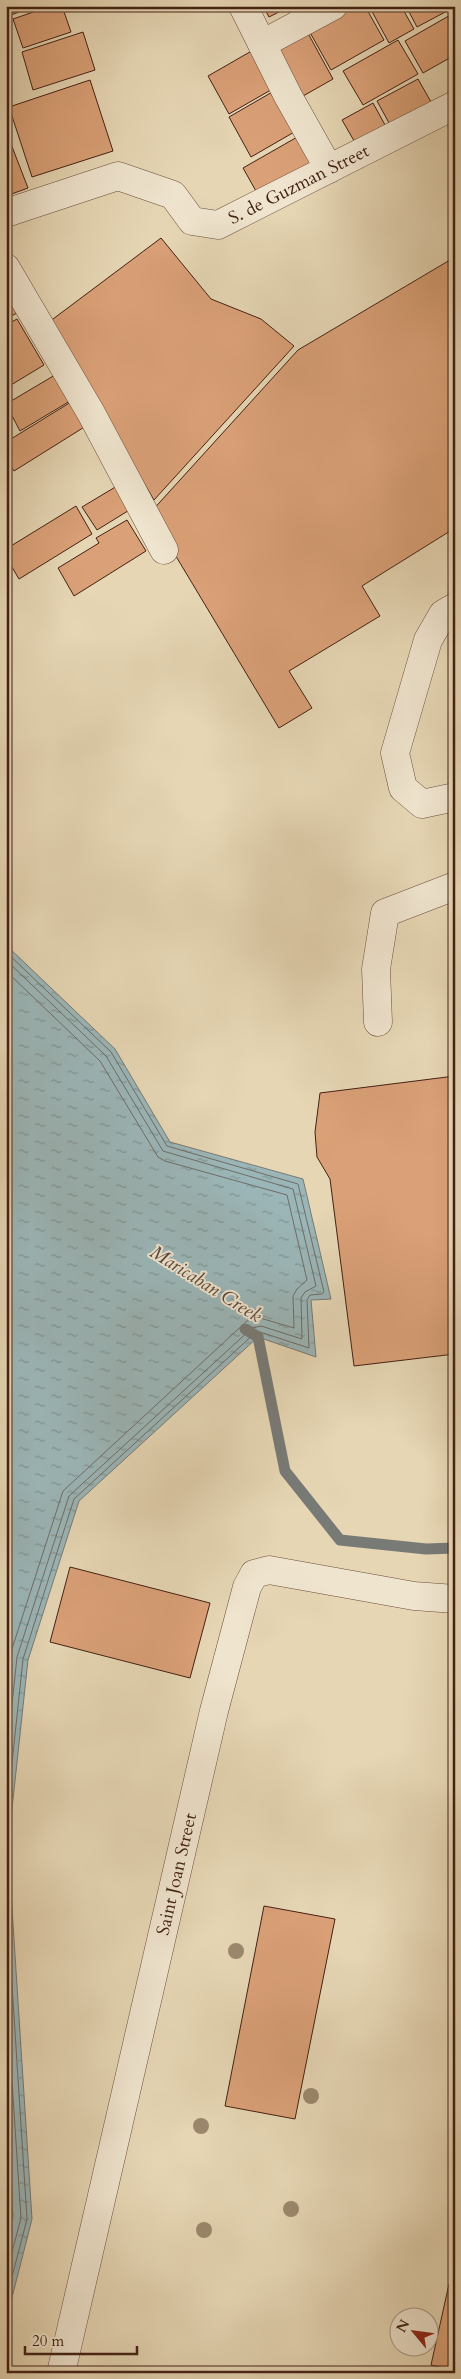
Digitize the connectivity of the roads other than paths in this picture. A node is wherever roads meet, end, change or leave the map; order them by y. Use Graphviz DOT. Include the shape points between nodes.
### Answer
graph roads {
  1 [pos="242,6"];
  2 [pos="333,6"];
  3 [pos="262,44"];
  4 [pos="455,105"];
  5 [pos="329,169"];
  6 [pos="6,213"];
  7 [pos="6,268"];
  8 [pos="164,550"];
  9 [pos="455,606"];
  10 [pos="455,797"];
  11 [pos="455,886"];
  12 [pos="378,1022"];
  13 [pos="455,1599"];
  14 [pos="61,2373"];
  1 -- 3 [label="street"];
  2 -- 3 [label="street"];
  3 -- 5 [label="street"];
  4 -- 5 [label="street, S. de Guzman Street"];
  5 -- 6 [label="street, S. de Guzman Street" via="218,225 192,221 173,195 118,176"];
  7 -- 8 [label="street" via="91,413"];
  9 -- 10 [label="street" via="443,614 428,640 395,754 403,788 422,804"];
  11 -- 12 [label="street" via="385,912 376,970"];
  13 -- 14 [label="street, Saint Joan Street" via="414,1596 269,1570 254,1574 247,1587 214,1711"];
}
